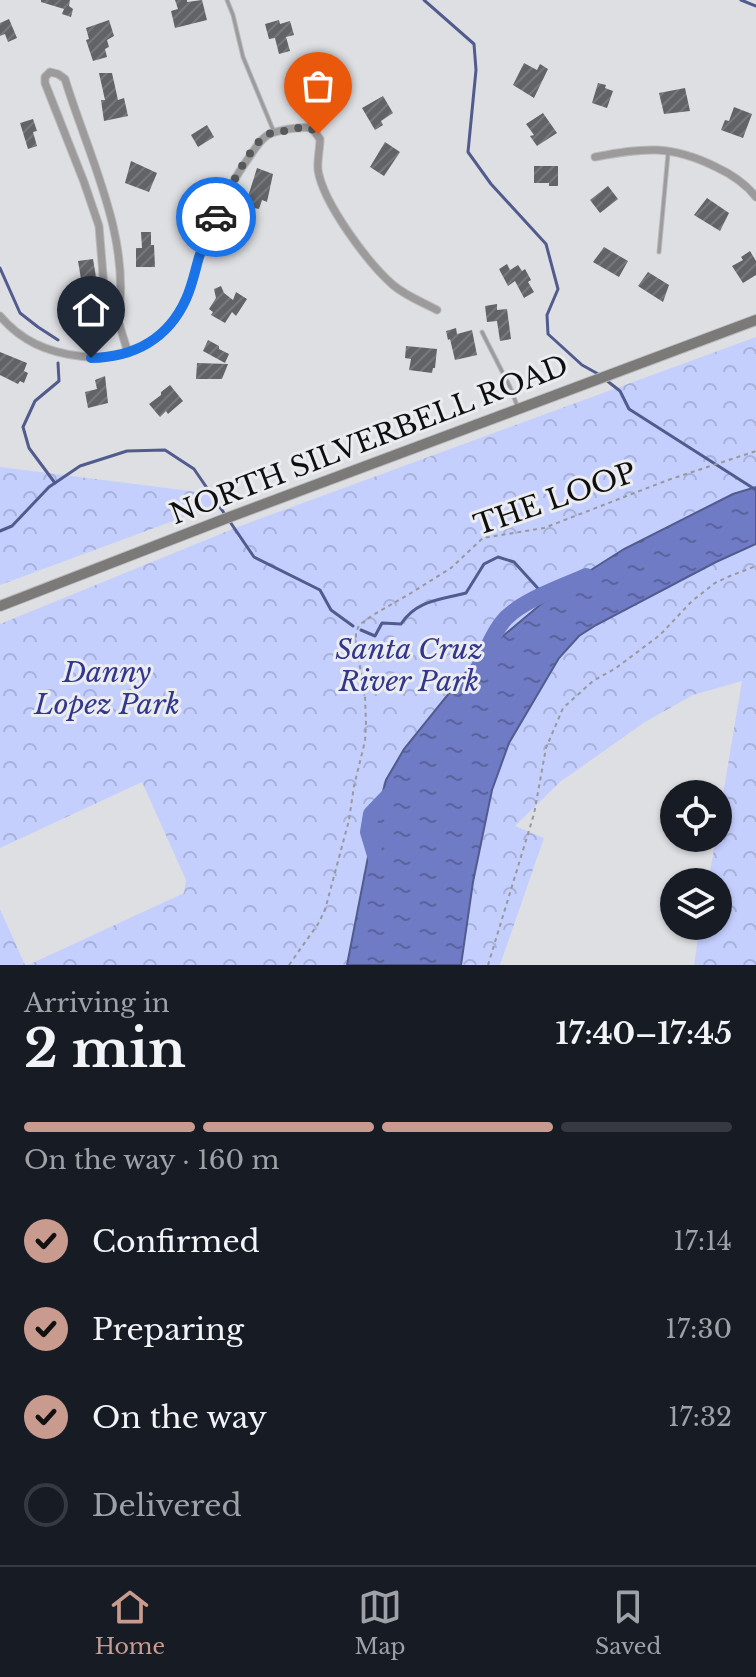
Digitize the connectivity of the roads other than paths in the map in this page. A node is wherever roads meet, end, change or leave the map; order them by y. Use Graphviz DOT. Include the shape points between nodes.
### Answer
graph roads {
  1 [pos="227,0"];
  2 [pos="328,129"];
  3 [pos="274,132"];
  4 [pos="318,134"];
  5 [pos="669,151"];
  6 [pos="595,157"];
  7 [pos="756,197"];
  8 [pos="659,252"];
  9 [pos="437,310"];
  10 [pos="0,316"];
  11 [pos="118,320"];
  12 [pos="756,320"];
  13 [pos="482,332"];
  14 [pos="128,353"];
  15 [pos="519,409"];
  16 [pos="0,606"];
  1 -- 3 [label="lane" via="243,57"];
  2 -- 4 [label="street"];
  3 -- 4 [label="street" via="306,127"];
  3 -- 14 [label="street" via="256,147 225,196 180,311 151,342"];
  4 -- 9 [label="street" via="318,172 326,196 350,233 395,287"];
  5 -- 6 [label="street"];
  5 -- 7 [label="street" via="727,172"];
  5 -- 8 [label="lane"];
  10 -- 14 [label="street" via="21,337 48,351 91,358"];
  11 -- 11 [label="street" via="122,301 112,219 65,79 50,72 45,83 99,226 108,308"];
  11 -- 14 [label="street"];
  12 -- 15 [label="main road, NORTH SILVERBELL ROAD"];
  13 -- 15 [label="lane"];
  15 -- 16 [label="main road, NORTH SILVERBELL ROAD"];
}
